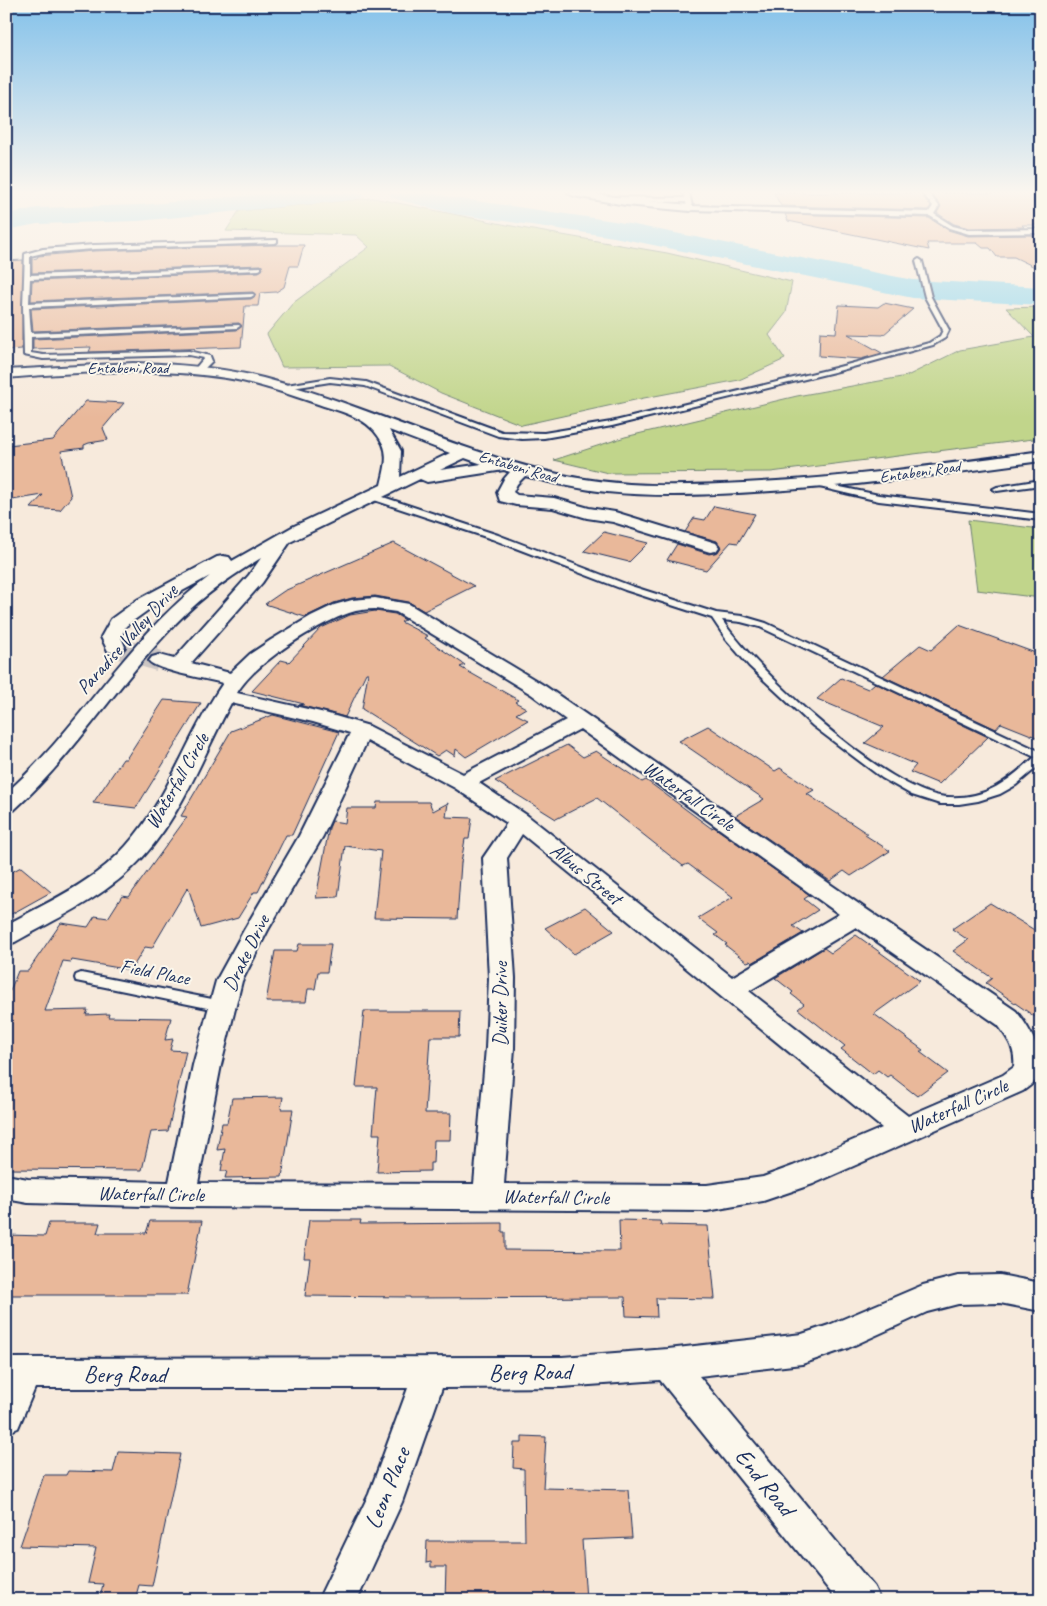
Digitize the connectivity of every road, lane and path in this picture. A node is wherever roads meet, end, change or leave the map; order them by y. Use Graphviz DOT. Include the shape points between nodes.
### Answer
graph roads {
  1 [pos="27,268"];
  2 [pos="259,268"];
  3 [pos="921,268"];
  4 [pos="27,277"];
  5 [pos="251,295"];
  6 [pos="26,305"];
  7 [pos="237,326"];
  8 [pos="28,335"];
  9 [pos="197,371"];
  10 [pos="6,374"];
  11 [pos="280,388"];
  12 [pos="373,420"];
  13 [pos="465,452"];
  14 [pos="1041,456"];
  15 [pos="513,468"];
  16 [pos="1041,482"];
  17 [pos="814,484"];
  18 [pos="394,485"];
  19 [pos="997,489"];
  20 [pos="371,496"];
  21 [pos="1041,517"];
  22 [pos="285,537"];
  23 [pos="710,547"];
  24 [pos="715,616"];
  25 [pos="114,647"];
  26 [pos="230,688"];
  27 [pos="581,720"];
  28 [pos="362,730"];
  29 [pos="1041,757"];
  30 [pos="463,783"];
  31 [pos="6,805"];
  32 [pos="520,821"];
  33 [pos="857,915"];
  34 [pos="6,936"];
  35 [pos="81,978"];
  36 [pos="730,990"];
  37 [pos="222,1006"];
  38 [pos="905,1130"];
  39 [pos="6,1187"];
  40 [pos="181,1194"];
  41 [pos="488,1196"];
  42 [pos="1041,1297"];
  43 [pos="668,1364"];
  44 [pos="16,1373"];
  45 [pos="430,1373"];
  46 [pos="6,1417"];
  47 [pos="338,1600"];
  48 [pos="861,1600"];
  1 -- 4 [label="lane"];
  2 -- 4 [label="lane"];
  3 -- 11 [label="lane" via="928,297 946,330 944,337 931,344 562,434 520,438 501,434 366,384 330,380"];
  4 -- 6 [label="lane"];
  5 -- 6 [label="lane"];
  6 -- 8 [label="lane"];
  7 -- 8 [label="lane"];
  8 -- 9 [label="lane" via="26,351 33,357 189,353 208,357"];
  9 -- 10 [label="street, Entabeni Road" via="125,367"];
  9 -- 11 [label="street, Entabeni Road" via="225,374"];
  11 -- 12 [label="street, Entabeni Road"];
  12 -- 13 [label="street, Entabeni Road"];
  12 -- 18 [label="street" via="395,451"];
  13 -- 15 [label="street, Entabeni Road"];
  13 -- 18 [label="street, Paradise Valley Drive"];
  14 -- 17 [label="street, Entabeni Road"];
  15 -- 17 [label="street, Entabeni Road" via="561,480 628,489 699,490"];
  15 -- 18 [label="street"];
  15 -- 23 [label="street" via="506,497 554,503 616,517"];
  16 -- 19 [label="lane"];
  17 -- 21 [label="lane" via="879,498"];
  18 -- 20 [label="street, Paradise Valley Drive"];
  20 -- 22 [label="street, Paradise Valley Drive"];
  20 -- 24 [label="lane" via="485,533 628,588"];
  22 -- 25 [label="street" via="252,547 220,562 144,604 118,623 111,637"];
  22 -- 26 [label="street" via="256,579 168,664"];
  22 -- 31 [label="street, Paradise Valley Drive" via="240,562 183,606 134,658 24,791"];
  24 -- 29 [label="lane" via="763,625"];
  24 -- 29 [label="lane" via="737,649 791,702 899,785 938,800 956,801 984,796 1012,783"];
  26 -- 27 [label="street, Waterfall Circle" via="270,649 316,620 346,607 383,602 402,608 538,690"];
  26 -- 28 [label="street, Albus Street"];
  26 -- 34 [label="street, Waterfall Circle" via="160,816 135,852 79,895"];
  27 -- 30 [label="street"];
  27 -- 33 [label="street, Waterfall Circle"];
  28 -- 30 [label="street, Albus Street"];
  28 -- 37 [label="street, Drake Drive" via="311,836 238,964"];
  30 -- 32 [label="street, Albus Street"];
  32 -- 36 [label="street, Albus Street"];
  32 -- 41 [label="street, Duiker Drive" via="495,858 502,978"];
  33 -- 36 [label="street"];
  33 -- 38 [label="street, Waterfall Circle" via="1006,1018 1022,1038 1029,1056 1027,1072 1013,1083"];
  35 -- 37 [label="lane, Field Place"];
  36 -- 38 [label="street, Albus Street"];
  37 -- 40 [label="street, Drake Drive"];
  38 -- 41 [label="street, Waterfall Circle" via="763,1190 707,1198"];
  39 -- 40 [label="street, Waterfall Circle" via="53,1192"];
  40 -- 41 [label="street, Waterfall Circle"];
  42 -- 43 [label="street, Berg Road" via="1000,1289 958,1290 923,1300 836,1338 802,1349"];
  43 -- 45 [label="street, Berg Road" via="562,1372"];
  43 -- 48 [label="street, End Road"];
  44 -- 45 [label="street, Berg Road"];
  44 -- 46 [label="street"];
  45 -- 47 [label="street, Leon Place" via="384,1502"];
}
